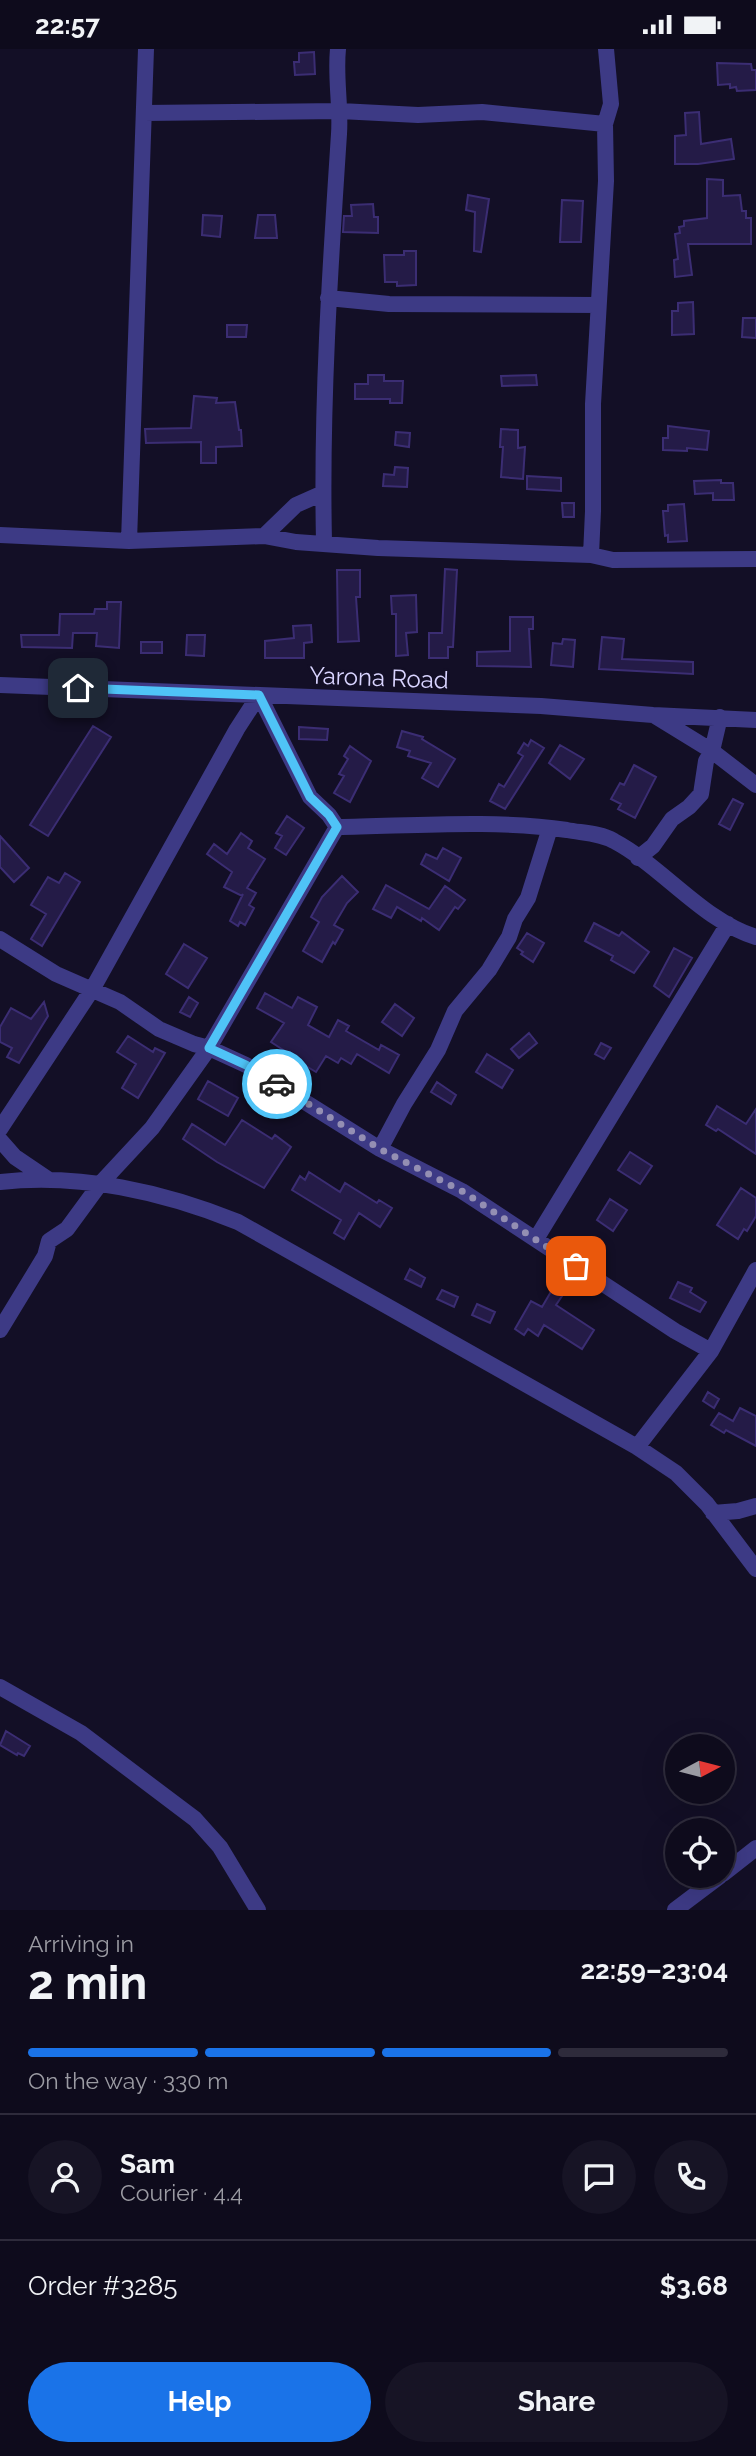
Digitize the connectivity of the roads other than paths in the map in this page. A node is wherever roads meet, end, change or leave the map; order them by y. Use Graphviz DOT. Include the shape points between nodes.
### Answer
graph roads {
  1 [pos="146,49"];
  2 [pos="338,49"];
  3 [pos="606,49"];
  4 [pos="340,111"];
  5 [pos="144,113"];
  6 [pos="605,124"];
  7 [pos="328,298"];
  8 [pos="598,305"];
  9 [pos="323,493"];
  10 [pos="0,535"];
  11 [pos="264,535"];
  12 [pos="129,541"];
  13 [pos="324,542"];
  14 [pos="591,555"];
  15 [pos="756,559"];
  16 [pos="0,685"];
  17 [pos="259,695"];
  18 [pos="653,715"];
  19 [pos="720,717"];
  20 [pos="756,720"];
  21 [pos="712,751"];
  22 [pos="756,785"];
  23 [pos="337,827"];
  24 [pos="550,828"];
  25 [pos="638,858"];
  26 [pos="728,924"];
  27 [pos="756,937"];
  28 [pos="0,939"];
  29 [pos="93,988"];
  30 [pos="209,1048"];
  31 [pos="0,1129"];
  32 [pos="0,1140"];
  33 [pos="380,1149"];
  34 [pos="49,1180"];
  35 [pos="0,1182"];
  36 [pos="100,1184"];
  37 [pos="536,1240"];
  38 [pos="756,1270"];
  39 [pos="0,1329"];
  40 [pos="711,1350"];
  41 [pos="637,1447"];
  42 [pos="756,1506"];
  43 [pos="713,1513"];
  44 [pos="756,1569"];
  45 [pos="0,1686"];
  46 [pos="756,1848"];
  47 [pos="735,1864"];
  48 [pos="704,1888"];
  49 [pos="258,1910"];
  50 [pos="675,1910"];
  1 -- 5 [label="street"];
  2 -- 4 [label="street"];
  3 -- 6 [label="street" via="611,104"];
  4 -- 5 [label="street"];
  4 -- 6 [label="street" via="482,112"];
  4 -- 7 [label="street"];
  5 -- 12 [label="street"];
  6 -- 8 [label="street"];
  7 -- 8 [label="street" via="389,304"];
  7 -- 9 [label="street"];
  8 -- 14 [label="street"];
  9 -- 11 [label="street" via="296,505"];
  9 -- 13 [label="street"];
  10 -- 12 [label="street"];
  11 -- 12 [label="street"];
  11 -- 13 [label="street"];
  13 -- 14 [label="street"];
  14 -- 15 [label="street" via="612,561"];
  16 -- 17 [label="street, Yarona Road"];
  17 -- 18 [label="street, Yarona Road"];
  17 -- 23 [label="street" via="310,797"];
  17 -- 29 [label="street"];
  18 -- 19 [label="street, Yarona Road"];
  18 -- 21 [label="street"];
  19 -- 20 [label="street, Yarona Road"];
  19 -- 21 [label="street"];
  21 -- 22 [label="street"];
  21 -- 25 [label="street" via="701,794"];
  23 -- 24 [label="street" via="470,824"];
  23 -- 30 [label="street"];
  24 -- 25 [label="street" via="598,835"];
  24 -- 33 [label="street" via="528,898 509,937 455,1011 438,1050"];
  25 -- 26 [label="street"];
  26 -- 27 [label="street"];
  26 -- 37 [label="street"];
  28 -- 29 [label="street" via="56,974"];
  29 -- 30 [label="street" via="159,1029"];
  29 -- 31 [label="street"];
  30 -- 33 [label="street" via="246,1065"];
  30 -- 36 [label="street" via="152,1128"];
  32 -- 34 [label="street" via="15,1157"];
  33 -- 37 [label="street" via="462,1191"];
  34 -- 35 [label="street"];
  34 -- 36 [label="street"];
  36 -- 39 [label="street" via="67,1229 49,1241 45,1256"];
  36 -- 41 [label="street" via="178,1201 238,1222"];
  37 -- 40 [label="street"];
  38 -- 40 [label="street"];
  40 -- 41 [label="street"];
  41 -- 43 [label="street" via="676,1473"];
  42 -- 43 [label="street"];
  43 -- 44 [label="street"];
  45 -- 49 [label="street" via="81,1733 195,1819 220,1847"];
  46 -- 47 [label="street"];
  48 -- 50 [label="street"];
}
